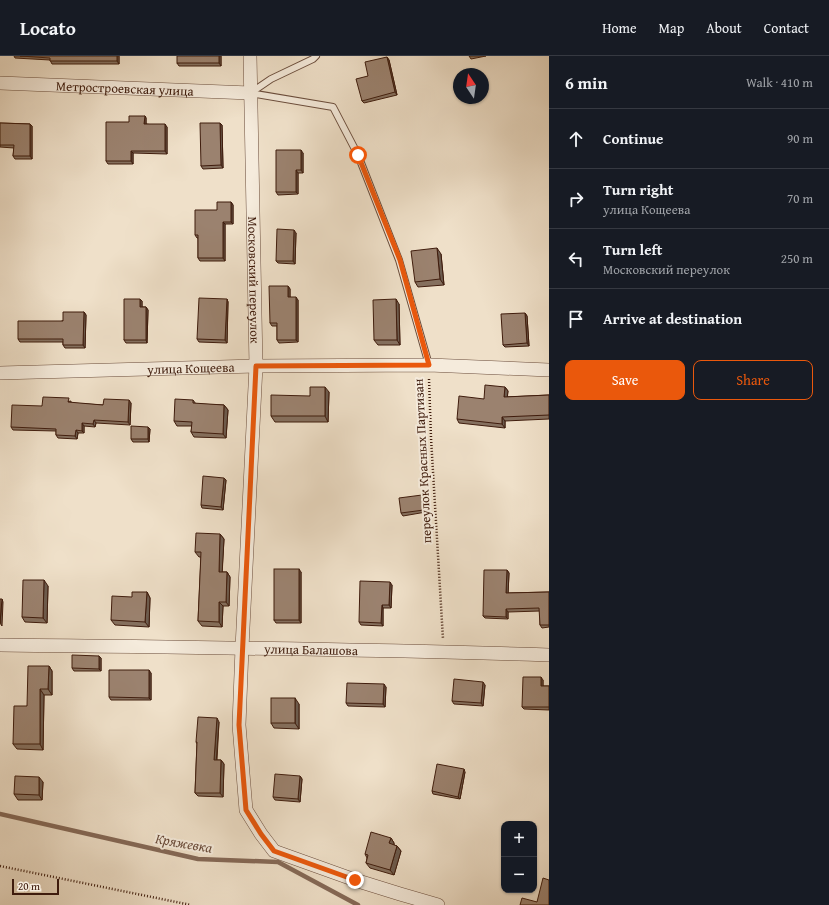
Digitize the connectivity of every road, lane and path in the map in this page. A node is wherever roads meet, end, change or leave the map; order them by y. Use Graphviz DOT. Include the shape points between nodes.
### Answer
graph roads {
  1 [pos="250,56"];
  2 [pos="316,56"];
  3 [pos="0,83"];
  4 [pos="250,93"];
  5 [pos="429,365"];
  6 [pos="256,366"];
  7 [pos="549,370"];
  8 [pos="0,373"];
  9 [pos="0,644"];
  10 [pos="242,648"];
  11 [pos="443,652"];
  12 [pos="549,655"];
  13 [pos="0,866"];
  14 [pos="190,905"];
  15 [pos="438,905"];
  1 -- 4 [label="street, Московский переулок"];
  2 -- 4 [label="lane"];
  3 -- 4 [label="street, Метростроевская улица"];
  4 -- 5 [label="lane, переулок Красных Партизан" via="333,107 358,155 400,260"];
  4 -- 6 [label="street, Московский переулок"];
  5 -- 6 [label="street, улица Кощеева"];
  5 -- 7 [label="street, улица Кощеева"];
  5 -- 11 [label="path, переулок Красных Партизан"];
  6 -- 8 [label="street, улица Кощеева"];
  6 -- 10 [label="street, Московский переулок"];
  9 -- 10 [label="street, улица Балашова"];
  10 -- 11 [label="street, улица Балашова"];
  10 -- 15 [label="street, Московский переулок" via="239,725 246,810 265,840 274,851"];
  11 -- 12 [label="street, улица Балашова"];
  13 -- 14 [label="path"];
}
